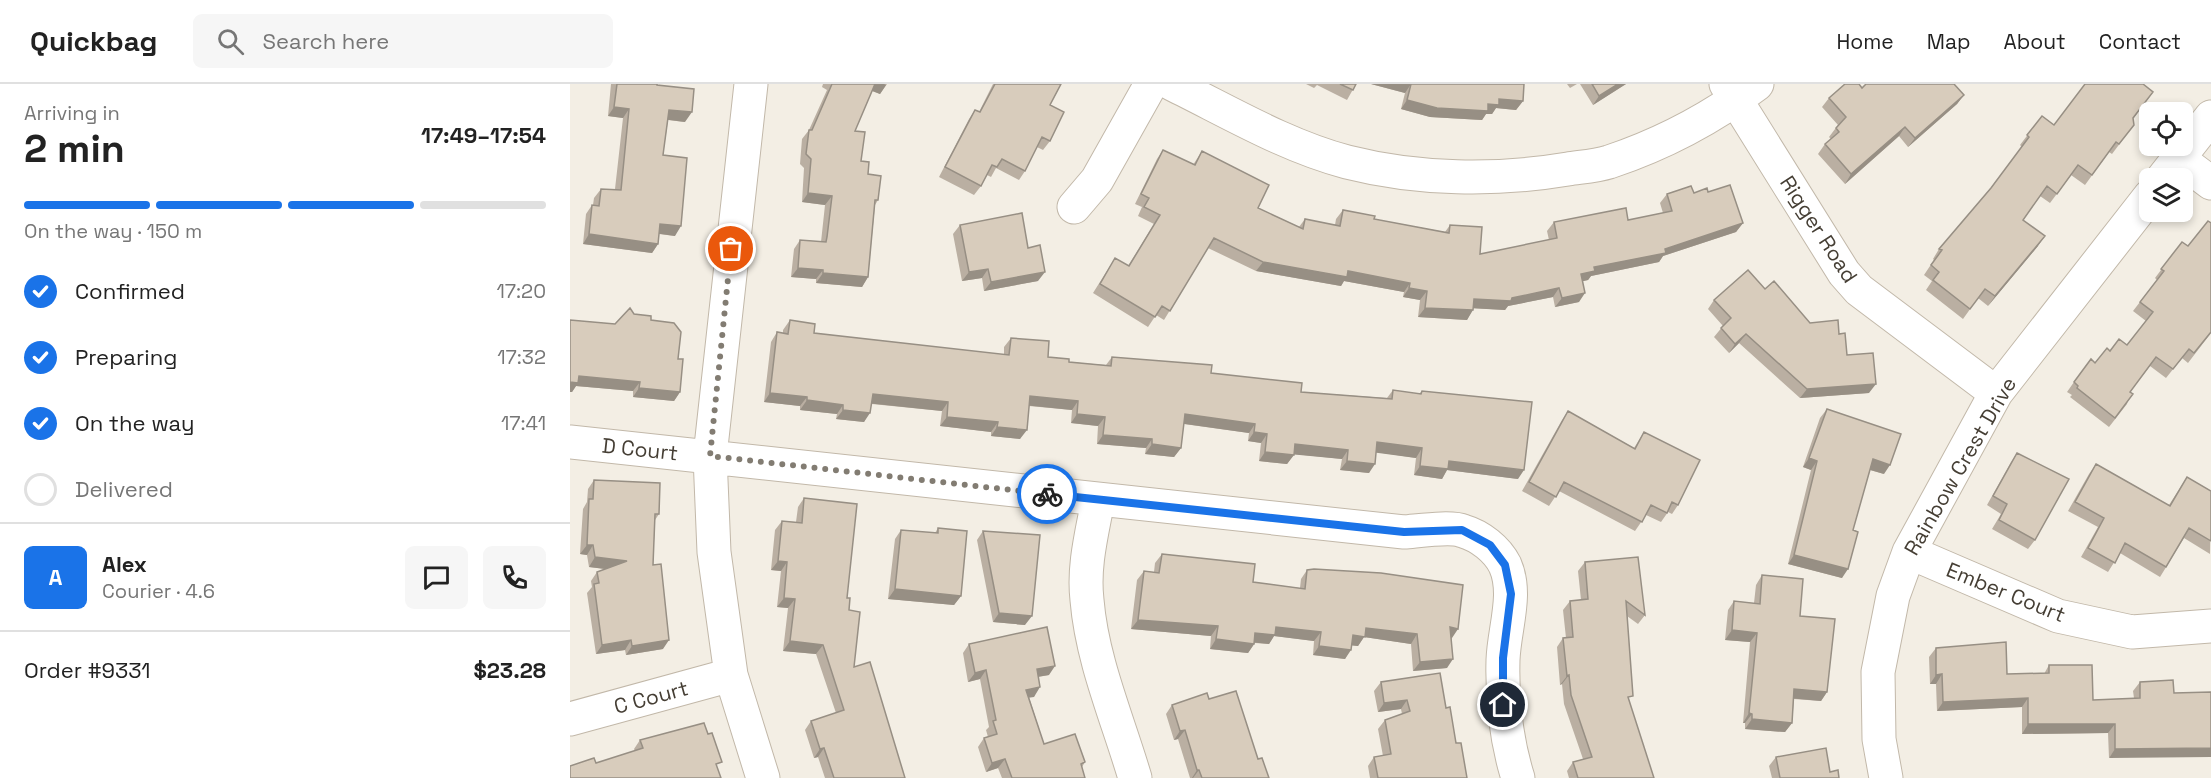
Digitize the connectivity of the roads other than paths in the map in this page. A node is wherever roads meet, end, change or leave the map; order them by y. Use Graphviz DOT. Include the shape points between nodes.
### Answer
graph roads {
  1 [pos="751,84"];
  2 [pos="1151,84"];
  3 [pos="1172,84"];
  4 [pos="1740,89"];
  5 [pos="2211,117"];
  6 [pos="2172,168"];
  7 [pos="2193,177"];
  8 [pos="2211,183"];
  9 [pos="1074,207"];
  10 [pos="2139,210"];
  11 [pos="1996,393"];
  12 [pos="570,442"];
  13 [pos="710,456"];
  14 [pos="1098,500"];
  15 [pos="1909,552"];
  16 [pos="2211,626"];
  17 [pos="731,675"];
  18 [pos="570,719"];
  19 [pos="763,778"];
  20 [pos="1135,778"];
  21 [pos="1518,778"];
  22 [pos="1886,778"];
  1 -- 13 [label="street"];
  2 -- 9 [label="street" via="1097,180"];
  3 -- 4 [label="street" via="1287,140 1345,161 1401,173 1468,177 1539,174 1607,162 1685,131"];
  4 -- 11 [label="street, Rigger Road" via="1844,273 1859,290"];
  5 -- 6 [label="street"];
  7 -- 8 [label="street"];
  10 -- 11 [label="street, Rainbow Crest Drive"];
  11 -- 15 [label="street, Rainbow Crest Drive"];
  12 -- 13 [label="street, D Court"];
  13 -- 14 [label="street, D Court"];
  13 -- 17 [label="street" via="714,552"];
  14 -- 20 [label="street" via="1087,559 1086,599 1094,643"];
  14 -- 21 [label="street, D Court" via="1404,532 1462,530 1490,545 1505,565 1511,594 1503,658 1503,705 1510,754"];
  15 -- 16 [label="street, Ember Court" via="2058,616 2132,632"];
  15 -- 22 [label="street, Rainbow Crest Drive" via="1893,596 1878,672 1879,739"];
  17 -- 18 [label="street, C Court"];
  17 -- 19 [label="street"];
}
